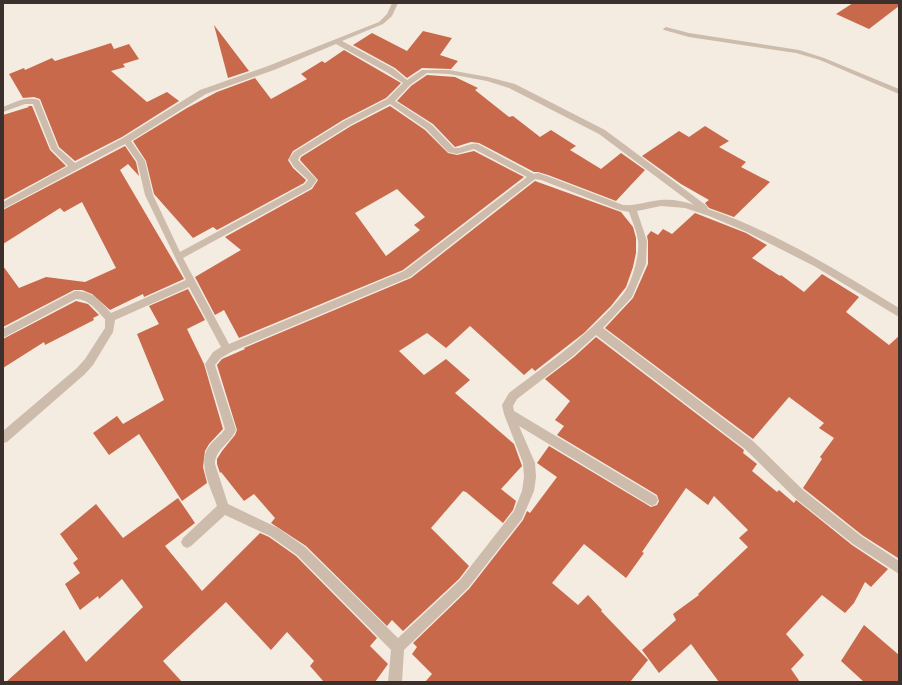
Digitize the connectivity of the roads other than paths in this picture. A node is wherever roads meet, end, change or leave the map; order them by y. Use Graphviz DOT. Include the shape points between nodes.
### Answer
graph roads {
  1 [pos="395,3"];
  2 [pos="666,29"];
  3 [pos="336,41"];
  4 [pos="407,83"];
  5 [pos="899,92"];
  6 [pos="390,101"];
  7 [pos="3,110"];
  8 [pos="126,140"];
  9 [pos="74,167"];
  10 [pos="533,177"];
  11 [pos="3,206"];
  12 [pos="632,209"];
  13 [pos="712,214"];
  14 [pos="178,257"];
  15 [pos="191,282"];
  16 [pos="899,313"];
  17 [pos="110,318"];
  18 [pos="596,329"];
  19 [pos="3,334"];
  20 [pos="227,349"];
  21 [pos="509,414"];
  22 [pos="3,438"];
  23 [pos="652,500"];
  24 [pos="224,508"];
  25 [pos="187,542"];
  26 [pos="899,568"];
  27 [pos="398,647"];
  28 [pos="395,682"];
  1 -- 3 [label="street" via="387,19"];
  2 -- 5 [label="street" via="689,35 797,51 822,58"];
  3 -- 4 [label="street" via="391,71"];
  3 -- 8 [label="street" via="203,92"];
  4 -- 6 [label="street"];
  4 -- 13 [label="street" via="422,72 435,71 488,79 512,86 602,132"];
  6 -- 10 [label="street" via="429,127 451,150 461,152 475,146"];
  6 -- 14 [label="street" via="347,123 293,159 313,180 308,186"];
  7 -- 9 [label="street" via="27,100 34,100 55,149"];
  8 -- 9 [label="street"];
  8 -- 14 [label="street" via="141,161 148,195"];
  9 -- 11 [label="street"];
  10 -- 12 [label="street" via="538,176 613,205"];
  10 -- 20 [label="street" via="407,274"];
  12 -- 13 [label="street" via="661,202 685,205"];
  12 -- 18 [label="street" via="643,241 641,264 629,294"];
  13 -- 16 [label="street" via="816,263"];
  14 -- 15 [label="street"];
  15 -- 17 [label="street"];
  15 -- 20 [label="street"];
  17 -- 19 [label="street" via="92,300 84,295 75,295"];
  17 -- 22 [label="street" via="110,329 81,371"];
  18 -- 21 [label="street" via="513,396 507,405"];
  18 -- 26 [label="street" via="749,445 799,494 857,540"];
  20 -- 24 [label="street" via="217,355 210,364 231,430 209,456 209,464"];
  21 -- 23 [label="street"];
  21 -- 27 [label="street" via="529,463 528,491 518,515 464,584"];
  24 -- 25 [label="street"];
  24 -- 27 [label="street" via="274,532 300,551"];
  27 -- 28 [label="street"];
}
